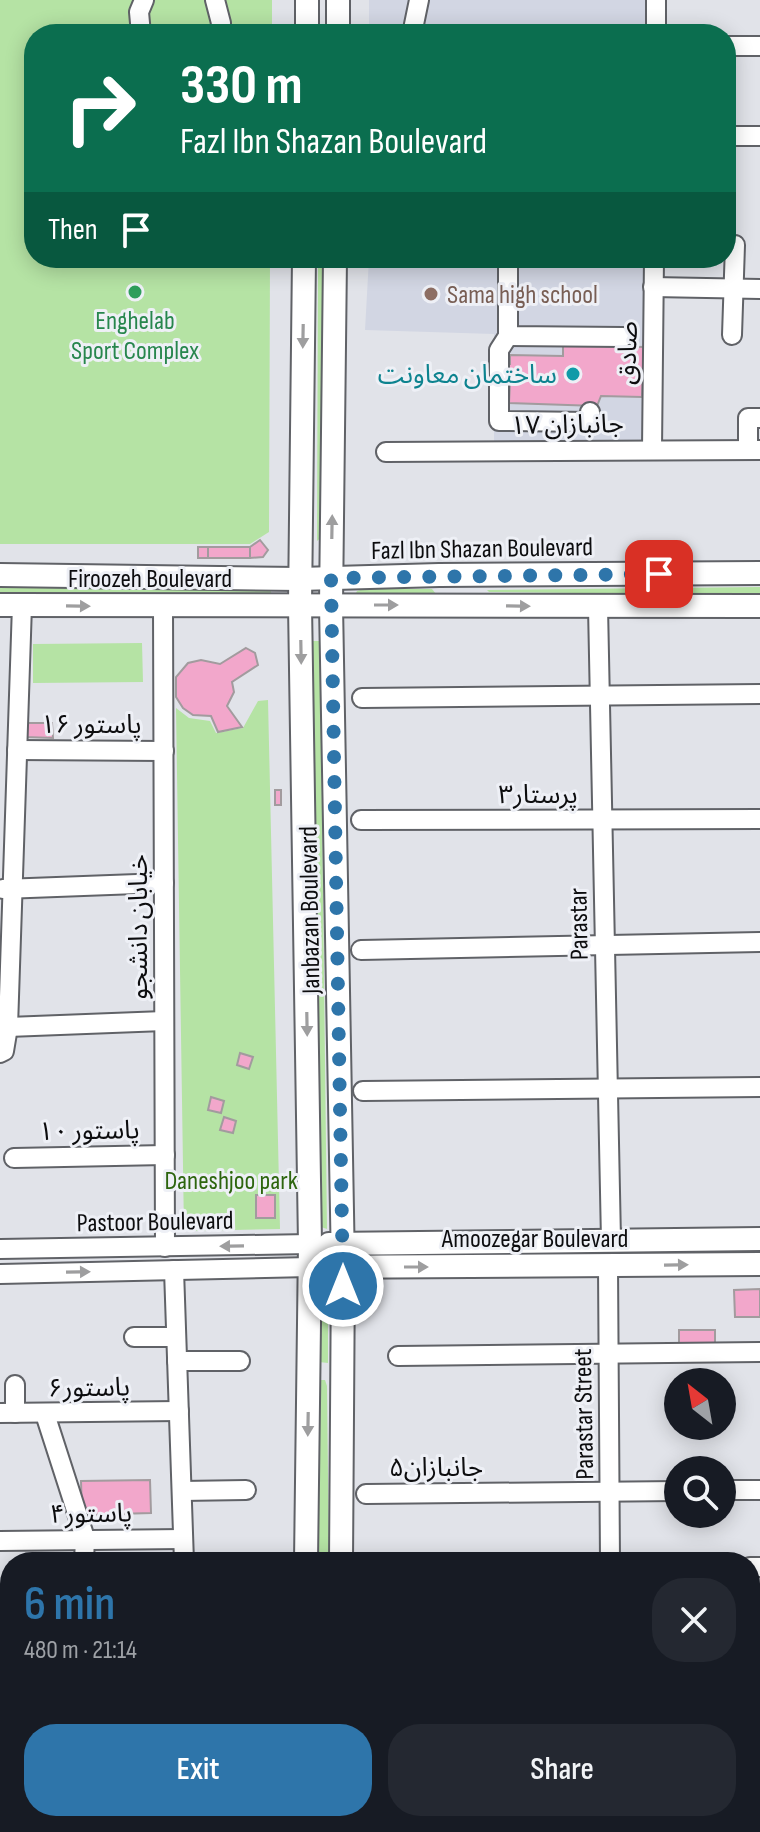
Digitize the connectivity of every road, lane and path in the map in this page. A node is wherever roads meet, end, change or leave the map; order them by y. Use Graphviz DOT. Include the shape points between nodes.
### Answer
graph roads {
  1 [pos="144,0"];
  2 [pos="215,0"];
  3 [pos="226,0"];
  4 [pos="307,0"];
  5 [pos="338,0"];
  6 [pos="419,0"];
  7 [pos="656,0"];
  8 [pos="140,24"];
  9 [pos="220,24"];
  10 [pos="221,24"];
  11 [pos="307,24"];
  12 [pos="338,24"];
  13 [pos="414,24"];
  14 [pos="656,24"];
  15 [pos="736,46"];
  16 [pos="760,46"];
  17 [pos="736,136"];
  18 [pos="760,136"];
  19 [pos="304,268"];
  20 [pos="335,268"];
  21 [pos="508,268"];
  22 [pos="654,268"];
  23 [pos="734,268"];
  24 [pos="653,287"];
  25 [pos="733,288"];
  26 [pos="760,289"];
  27 [pos="732,335"];
  28 [pos="508,336"];
  29 [pos="623,337"];
  30 [pos="590,412"];
  31 [pos="760,418"];
  32 [pos="652,449"];
  33 [pos="754,450"];
  34 [pos="386,452"];
  35 [pos="760,573"];
  36 [pos="0,575"];
  37 [pos="439,575"];
  38 [pos="331,578"];
  39 [pos="300,579"];
  40 [pos="11,605"];
  41 [pos="300,605"];
  42 [pos="331,605"];
  43 [pos="440,605"];
  44 [pos="760,606"];
  45 [pos="163,607"];
  46 [pos="598,607"];
  47 [pos="760,694"];
  48 [pos="600,696"];
  49 [pos="362,698"];
  50 [pos="17,750"];
  51 [pos="164,751"];
  52 [pos="602,819"];
  53 [pos="760,819"];
  54 [pos="361,820"];
  55 [pos="164,883"];
  56 [pos="6,889"];
  57 [pos="760,942"];
  58 [pos="605,946"];
  59 [pos="361,950"];
  60 [pos="164,1021"];
  61 [pos="8,1027"];
  62 [pos="0,1053"];
  63 [pos="608,1087"];
  64 [pos="760,1087"];
  65 [pos="363,1091"];
  66 [pos="165,1155"];
  67 [pos="14,1158"];
  68 [pos="760,1239"];
  69 [pos="611,1240"];
  70 [pos="165,1247"];
  71 [pos="0,1249"];
  72 [pos="36,1249"];
  73 [pos="310,1256"];
  74 [pos="343,1256"];
  75 [pos="760,1264"];
  76 [pos="608,1266"];
  77 [pos="174,1270"];
  78 [pos="36,1273"];
  79 [pos="0,1274"];
  80 [pos="134,1337"];
  81 [pos="176,1337"];
  82 [pos="760,1352"];
  83 [pos="608,1354"];
  84 [pos="398,1356"];
  85 [pos="177,1361"];
  86 [pos="240,1361"];
  87 [pos="342,1378"];
  88 [pos="308,1379"];
  89 [pos="15,1385"];
  90 [pos="179,1411"];
  91 [pos="8,1413"];
  92 [pos="45,1414"];
  93 [pos="246,1490"];
  94 [pos="736,1490"];
  95 [pos="760,1490"];
  96 [pos="182,1491"];
  97 [pos="610,1491"];
  98 [pos="664,1491"];
  99 [pos="366,1494"];
  100 [pos="85,1538"];
  101 [pos="183,1539"];
  102 [pos="0,1541"];
  103 [pos="84,1552"];
  104 [pos="184,1552"];
  105 [pos="306,1552"];
  106 [pos="341,1552"];
  107 [pos="610,1552"];
  1 -- 8 [label="street"];
  2 -- 9 [label="street"];
  3 -- 10 [label="street"];
  4 -- 11 [label="main road"];
  5 -- 12 [label="main road"];
  6 -- 13 [label="street"];
  7 -- 14 [label="street"];
  15 -- 16 [label="street"];
  17 -- 18 [label="street"];
  19 -- 39 [label="main road, Janbazan Boulevard, one-way"];
  38 -- 20 [label="main road, Janbazan Boulevard, one-way"];
  21 -- 28 [label="street"];
  22 -- 24 [label="street, صادق"];
  23 -- 25 [label="street"];
  24 -- 25 [label="street"];
  24 -- 32 [label="street, صادق"];
  25 -- 26 [label="street"];
  25 -- 27 [label="street"];
  28 -- 29 [label="street"];
  28 -- 30 [label="street" via="499,350 499,421 590,422"];
  31 -- 33 [label="street, جانبازان ۱۷" via="748,418"];
  32 -- 33 [label="street, جانبازان ۱۷"];
  32 -- 34 [label="street, جانبازان ۱۷"];
  35 -- 37 [label="main road, Fazl Ibn Shazan Boulevard"];
  36 -- 39 [label="main road, Firoozeh Boulevard"];
  37 -- 38 [label="main road, Fazl Ibn Shazan Boulevard"];
  37 -- 43 [label="main road"];
  38 -- 39 [label="main road, Fazl Ibn Shazan Boulevard"];
  38 -- 42 [label="main road, Janbazan Boulevard"];
  39 -- 41 [label="main road, Janbazan Boulevard"];
  40 -- 45 [label="main road, Firoozeh Boulevard, one-way"];
  40 -- 50 [label="street"];
  41 -- 42 [label="main road"];
  41 -- 45 [label="main road, Firoozeh Boulevard"];
  41 -- 73 [label="main road, Janbazan Boulevard, one-way"];
  42 -- 43 [label="main road, one-way"];
  42 -- 74 [label="main road, Janbazan Boulevard"];
  43 -- 46 [label="main road, one-way"];
  44 -- 46 [label="main road"];
  45 -- 51 [label="street, خیابان دانشجو"];
  46 -- 48 [label="street, Parastar"];
  47 -- 48 [label="street"];
  48 -- 49 [label="street"];
  48 -- 52 [label="street, Parastar"];
  50 -- 51 [label="street, پاستور ۱۶"];
  50 -- 56 [label="street"];
  51 -- 55 [label="street, خیابان دانشجو"];
  52 -- 53 [label="street, پرستار۳"];
  52 -- 54 [label="street, پرستار۳"];
  52 -- 58 [label="street, Parastar"];
  55 -- 56 [label="street"];
  55 -- 60 [label="street, خیابان دانشجو"];
  56 -- 61 [label="street"];
  57 -- 58 [label="street"];
  58 -- 59 [label="street"];
  58 -- 63 [label="street, Parastar"];
  60 -- 61 [label="street"];
  60 -- 66 [label="street, خیابان دانشجو"];
  61 -- 62 [label="street"];
  63 -- 64 [label="street"];
  63 -- 65 [label="street"];
  63 -- 69 [label="street, Parastar"];
  66 -- 67 [label="street, پاستور ۱۰"];
  66 -- 70 [label="street, خیابان دانشجو"];
  68 -- 69 [label="main road, Amoozegar Boulevard"];
  69 -- 74 [label="main road, Amoozegar Boulevard"];
  70 -- 72 [label="street, Pastoor Boulevard"];
  73 -- 70 [label="street, Pastoor Boulevard, one-way"];
  71 -- 72 [label="street, Pastoor Boulevard"];
  72 -- 78 [label="street"];
  73 -- 74 [label="main road, Amoozegar Boulevard"];
  73 -- 77 [label="street, Pastoor Boulevard"];
  73 -- 88 [label="main road, Janbazan Boulevard"];
  74 -- 76 [label="main road, Amoozegar Boulevard, one-way"];
  74 -- 87 [label="main road, Janbazan Boulevard"];
  76 -- 75 [label="main road, Amoozegar Boulevard, one-way"];
  76 -- 83 [label="street, Parastar Street"];
  78 -- 77 [label="street, Pastoor Boulevard, one-way"];
  77 -- 81 [label="street"];
  78 -- 79 [label="street, Pastoor Boulevard"];
  80 -- 81 [label="street"];
  81 -- 85 [label="street"];
  82 -- 83 [label="street"];
  83 -- 84 [label="street"];
  83 -- 97 [label="street, Parastar Street"];
  85 -- 86 [label="street"];
  85 -- 90 [label="street"];
  87 -- 88 [label="main road" via="325,1369"];
  87 -- 106 [label="main road, Janbazan Boulevard"];
  88 -- 105 [label="main road, Janbazan Boulevard, one-way"];
  89 -- 91 [label="street"];
  90 -- 92 [label="street, پاستور۶"];
  90 -- 96 [label="street"];
  91 -- 92 [label="street, پاستور۶"];
  92 -- 100 [label="street"];
  93 -- 96 [label="street"];
  94 -- 95 [label="street"];
  96 -- 101 [label="street"];
  97 -- 98 [label="street, جانبازان۵"];
  97 -- 99 [label="street, جانبازان۵"];
  97 -- 107 [label="street, Parastar Street"];
  100 -- 101 [label="street, پاستور۴"];
  100 -- 102 [label="street, پاستور۴"];
  100 -- 103 [label="street"];
  101 -- 104 [label="street"];
}
